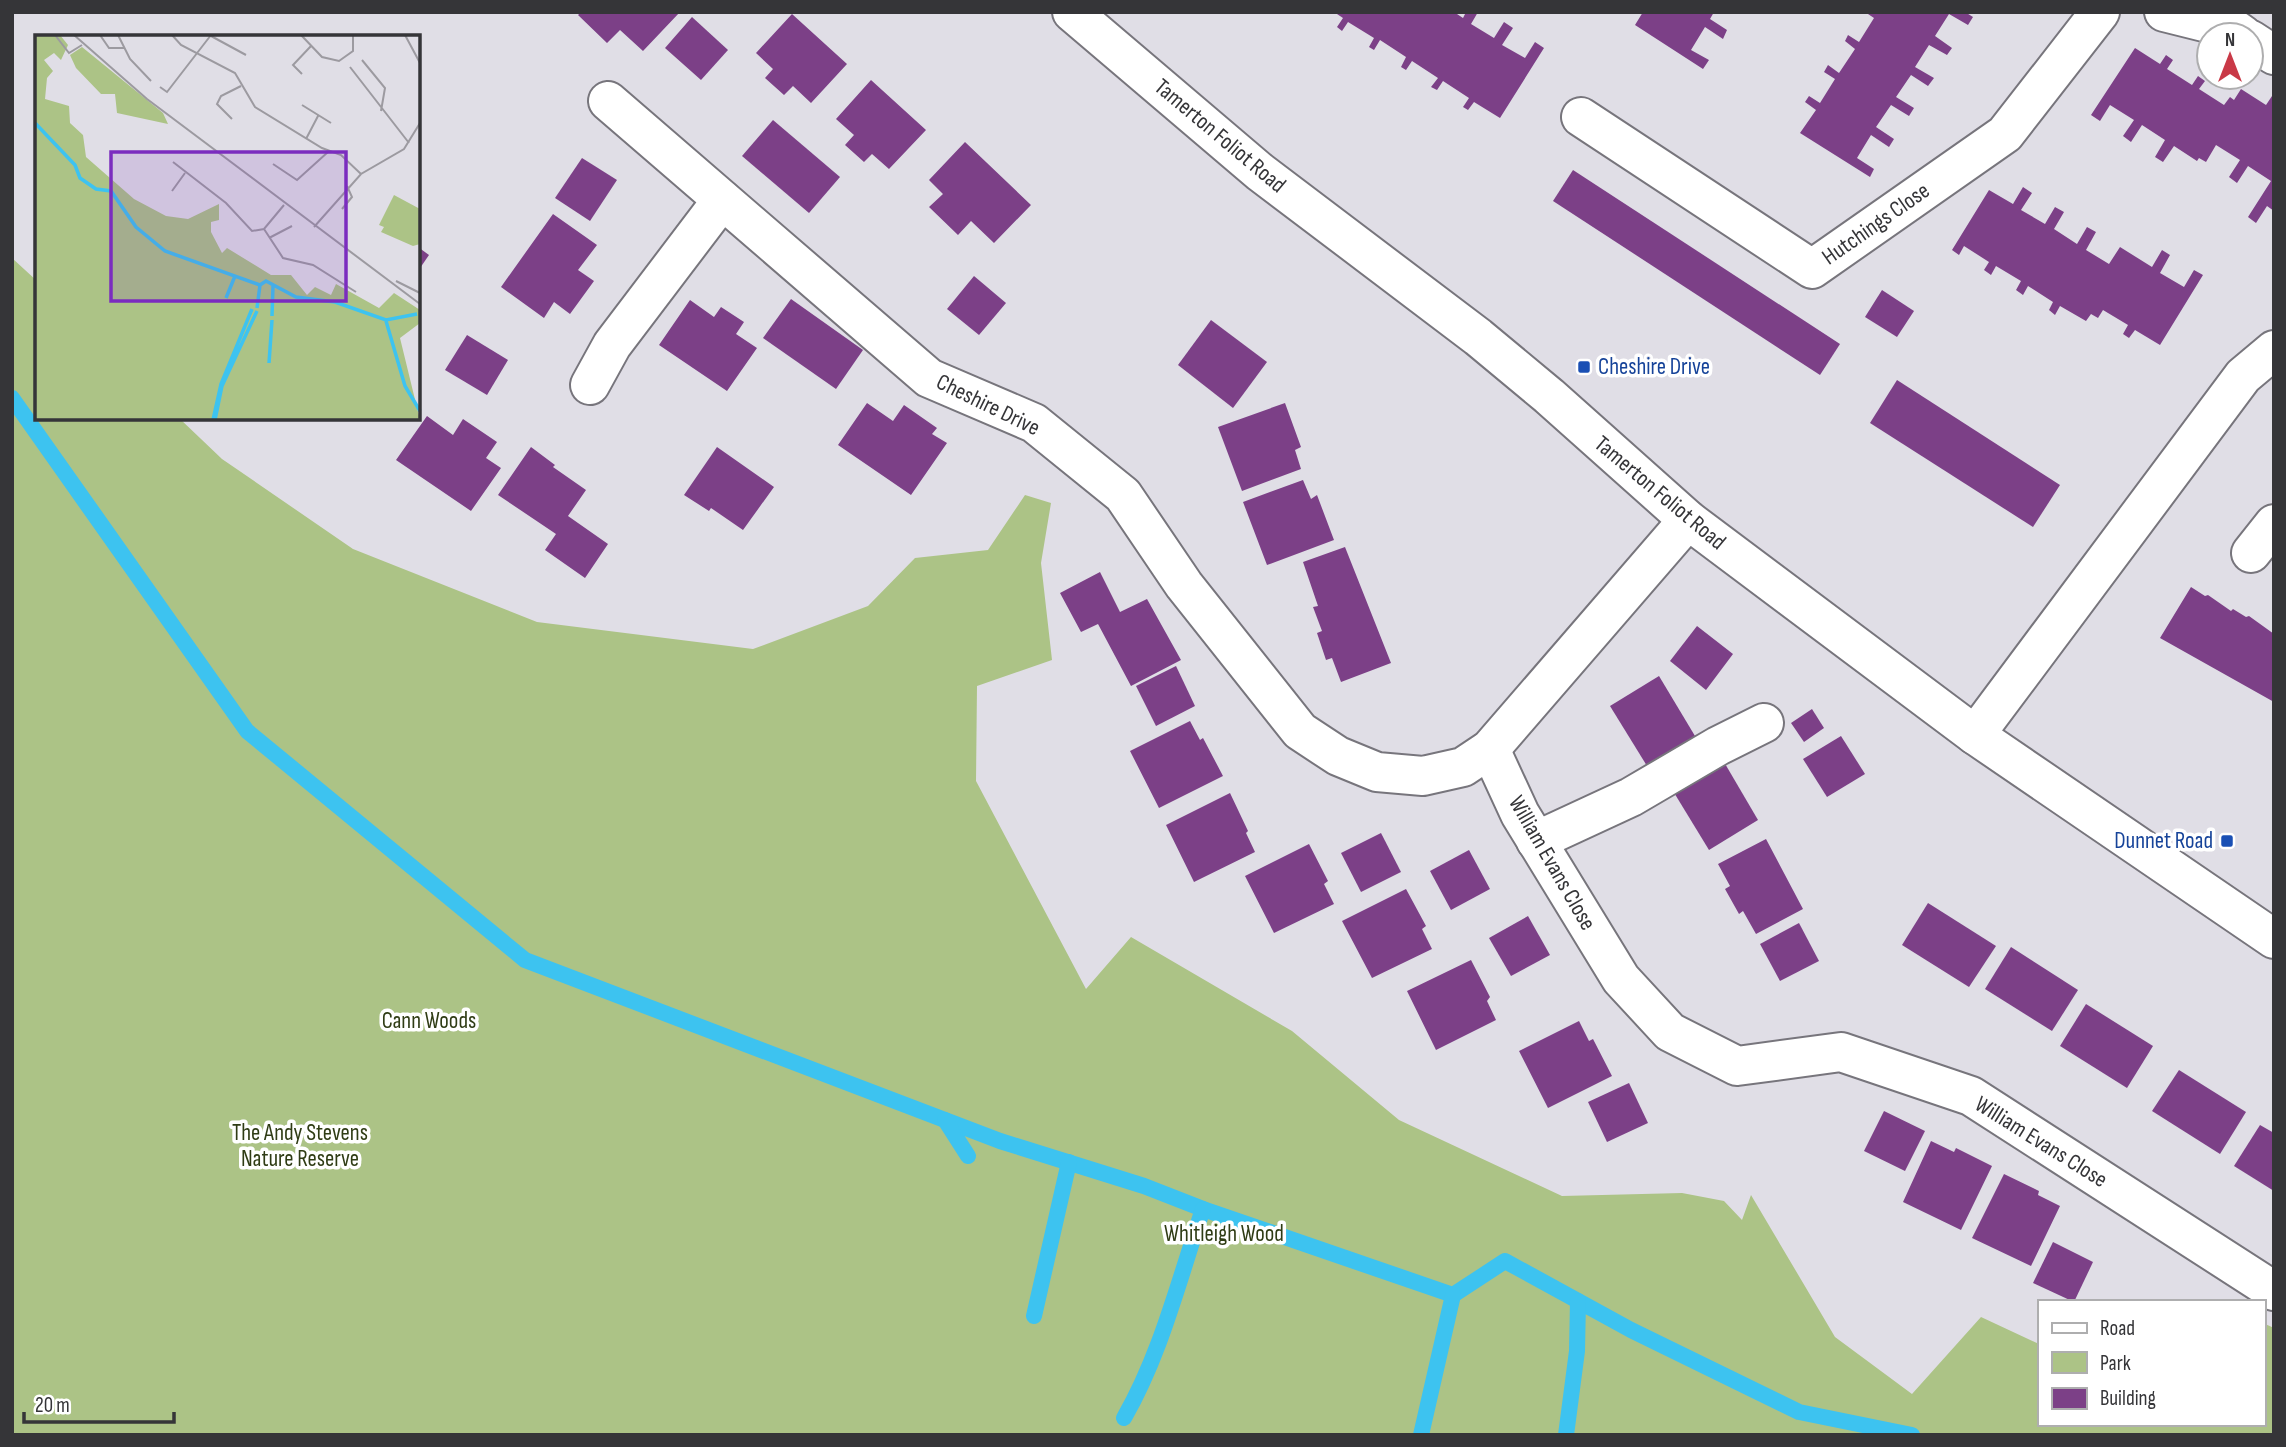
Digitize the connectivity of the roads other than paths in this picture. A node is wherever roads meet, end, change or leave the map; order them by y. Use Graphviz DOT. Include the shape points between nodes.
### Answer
graph roads {
  1 [pos="1072,12"];
  2 [pos="2100,12"];
  3 [pos="2164,12"];
  4 [pos="2200,21"];
  5 [pos="608,101"];
  6 [pos="1581,117"];
  7 [pos="722,200"];
  8 [pos="2274,350"];
  9 [pos="590,385"];
  10 [pos="1688,520"];
  11 [pos="1764,723"];
  12 [pos="1975,735"];
  13 [pos="1490,749"];
  14 [pos="1536,841"];
  15 [pos="2274,939"];
  16 [pos="2274,1291"];
  1 -- 10 [label="street, Tamerton Foliot Road" via="1261,172 1478,337"];
  2 -- 6 [label="street, Hutchings Close" via="2005,134 1812,269"];
  3 -- 4 [label="street"];
  5 -- 7 [label="street, Cheshire Drive"];
  7 -- 9 [label="street" via="612,345"];
  7 -- 13 [label="street, Cheshire Drive" via="929,378 1034,423 1123,495 1184,585 1300,731 1377,772 1423,776 1463,767"];
  8 -- 12 [label="street" via="2243,376"];
  10 -- 12 [label="street, Tamerton Foliot Road"];
  10 -- 13 [label="street, Cheshire Drive"];
  11 -- 14 [label="street" via="1630,797"];
  12 -- 15 [label="street, Tamerton Foliot Road"];
  13 -- 14 [label="street, William Evans Close"];
  14 -- 16 [label="street, William Evans Close" via="1621,979 1671,1032 1737,1066 1841,1052 1971,1096"];
}
